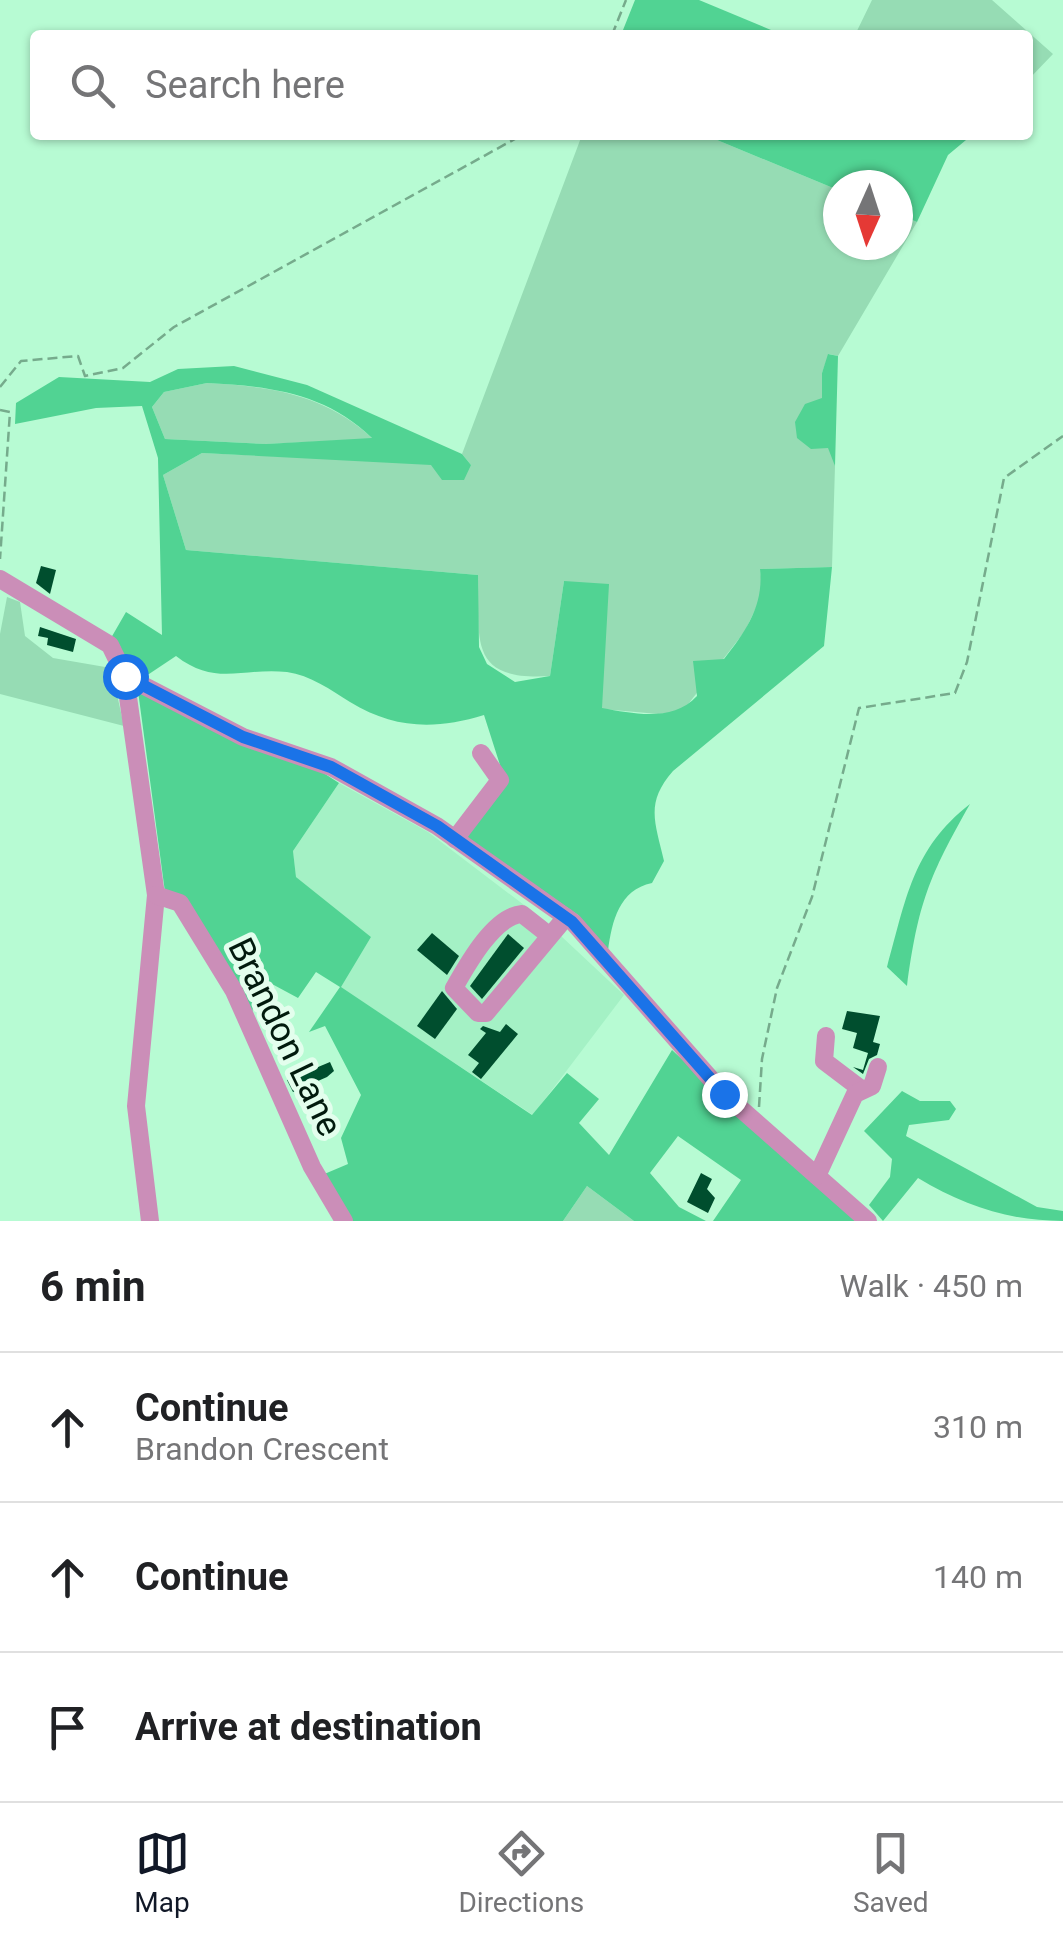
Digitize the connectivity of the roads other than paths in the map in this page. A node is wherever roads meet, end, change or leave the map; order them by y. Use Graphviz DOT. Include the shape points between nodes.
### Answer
graph roads {
  1 [pos="0,579"];
  2 [pos="125,676"];
  3 [pos="481,754"];
  4 [pos="456,839"];
  5 [pos="156,896"];
  6 [pos="569,920"];
  7 [pos="550,936"];
  8 [pos="826,1036"];
  9 [pos="878,1067"];
  10 [pos="861,1090"];
  11 [pos="817,1176"];
  12 [pos="150,1221"];
  13 [pos="344,1221"];
  14 [pos="868,1221"];
  1 -- 2 [label="street" via="110,646"];
  2 -- 4 [label="street" via="243,737 331,767"];
  2 -- 5 [label="street"];
  3 -- 4 [label="street" via="500,780"];
  4 -- 6 [label="street"];
  5 -- 12 [label="street" via="136,1106"];
  5 -- 13 [label="street, Brandon Lane" via="180,903 234,991 312,1167"];
  6 -- 7 [label="street"];
  6 -- 11 [label="street" via="724,1094"];
  7 -- 7 [label="street" via="486,1013 478,1014 458,996 454,988 465,969 504,920 522,914"];
  8 -- 10 [label="street" via="824,1061"];
  9 -- 10 [label="street" via="872,1086"];
  10 -- 11 [label="street"];
  11 -- 14 [label="street"];
}
